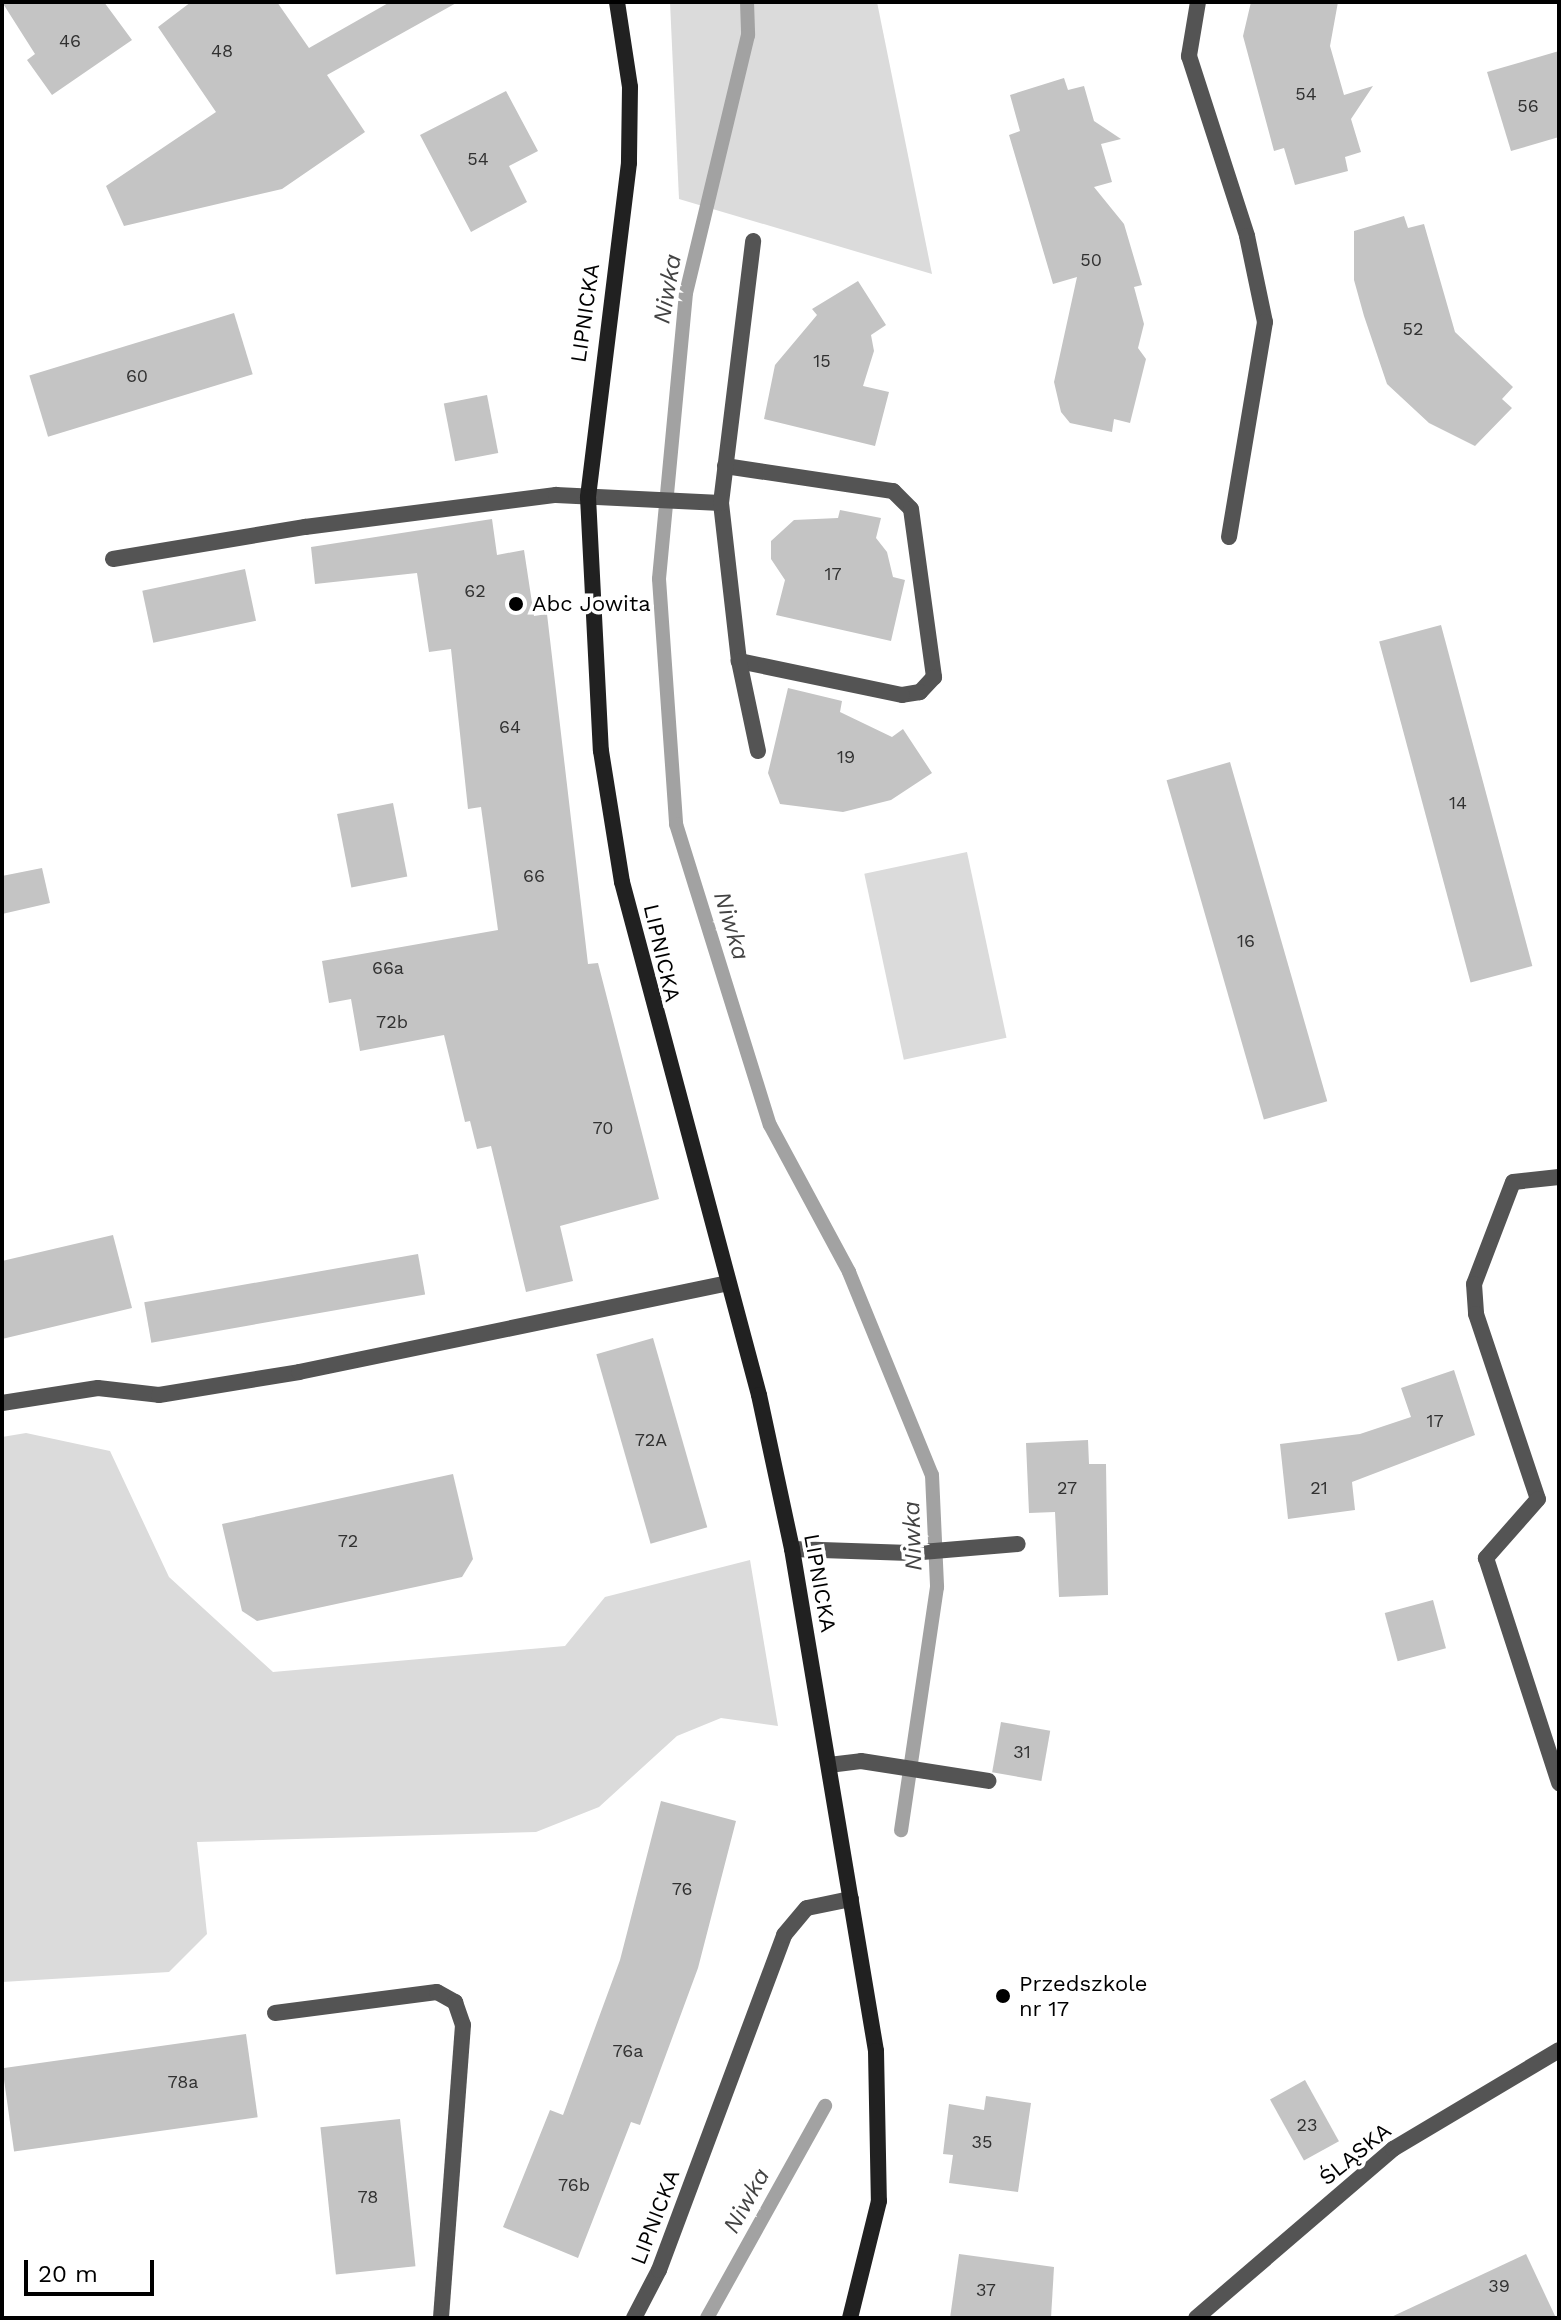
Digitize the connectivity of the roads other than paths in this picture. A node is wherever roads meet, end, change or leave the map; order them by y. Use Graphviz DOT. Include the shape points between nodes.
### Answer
graph roads {
  1 [pos="617,2"];
  2 [pos="1198,2"];
  3 [pos="753,241"];
  4 [pos="725,466"];
  5 [pos="588,497"];
  6 [pos="721,503"];
  7 [pos="1229,537"];
  8 [pos="113,559"];
  9 [pos="739,661"];
  10 [pos="758,751"];
  11 [pos="1559,1177"];
  12 [pos="728,1283"];
  13 [pos="2,1403"];
  14 [pos="1018,1544"];
  15 [pos="792,1549"];
  16 [pos="829,1765"];
  17 [pos="988,1781"];
  18 [pos="1559,1783"];
  19 [pos="851,1899"];
  20 [pos="275,2013"];
  21 [pos="1559,2050"];
  22 [pos="441,2318"];
  23 [pos="634,2318"];
  24 [pos="850,2318"];
  25 [pos="1196,2318"];
  1 -- 5 [label="street, LIPNICKA" via="630,87 629,163"];
  2 -- 7 [label="street" via="1189,56 1247,236 1265,322"];
  3 -- 4 [label="street"];
  4 -- 6 [label="street"];
  4 -- 9 [label="street" via="893,491 911,509 934,677 920,692 902,695"];
  5 -- 6 [label="street"];
  5 -- 8 [label="street" via="556,495 305,527"];
  5 -- 12 [label="street, LIPNICKA" via="594,667 617,855 668,1073"];
  6 -- 9 [label="street"];
  9 -- 10 [label="street"];
  11 -- 18 [label="street" via="1513,1182 1474,1284 1476,1314 1538,1499 1486,1558"];
  12 -- 13 [label="street" via="252,1380 159,1395 98,1388"];
  12 -- 15 [label="street, LIPNICKA"];
  14 -- 15 [label="street" via="910,1553"];
  15 -- 16 [label="street, LIPNICKA"];
  16 -- 17 [label="street" via="885,1764"];
  16 -- 19 [label="street, LIPNICKA"];
  19 -- 23 [label="street, LIPNICKA" via="807,1908 784,1935 659,2270"];
  19 -- 24 [label="street, LIPNICKA" via="876,2051 882,2151 872,2237"];
  20 -- 22 [label="street" via="437,1992 455,2002 463,2025"];
  21 -- 25 [label="street, ŚLĄSKA" via="1393,2149"];
}
